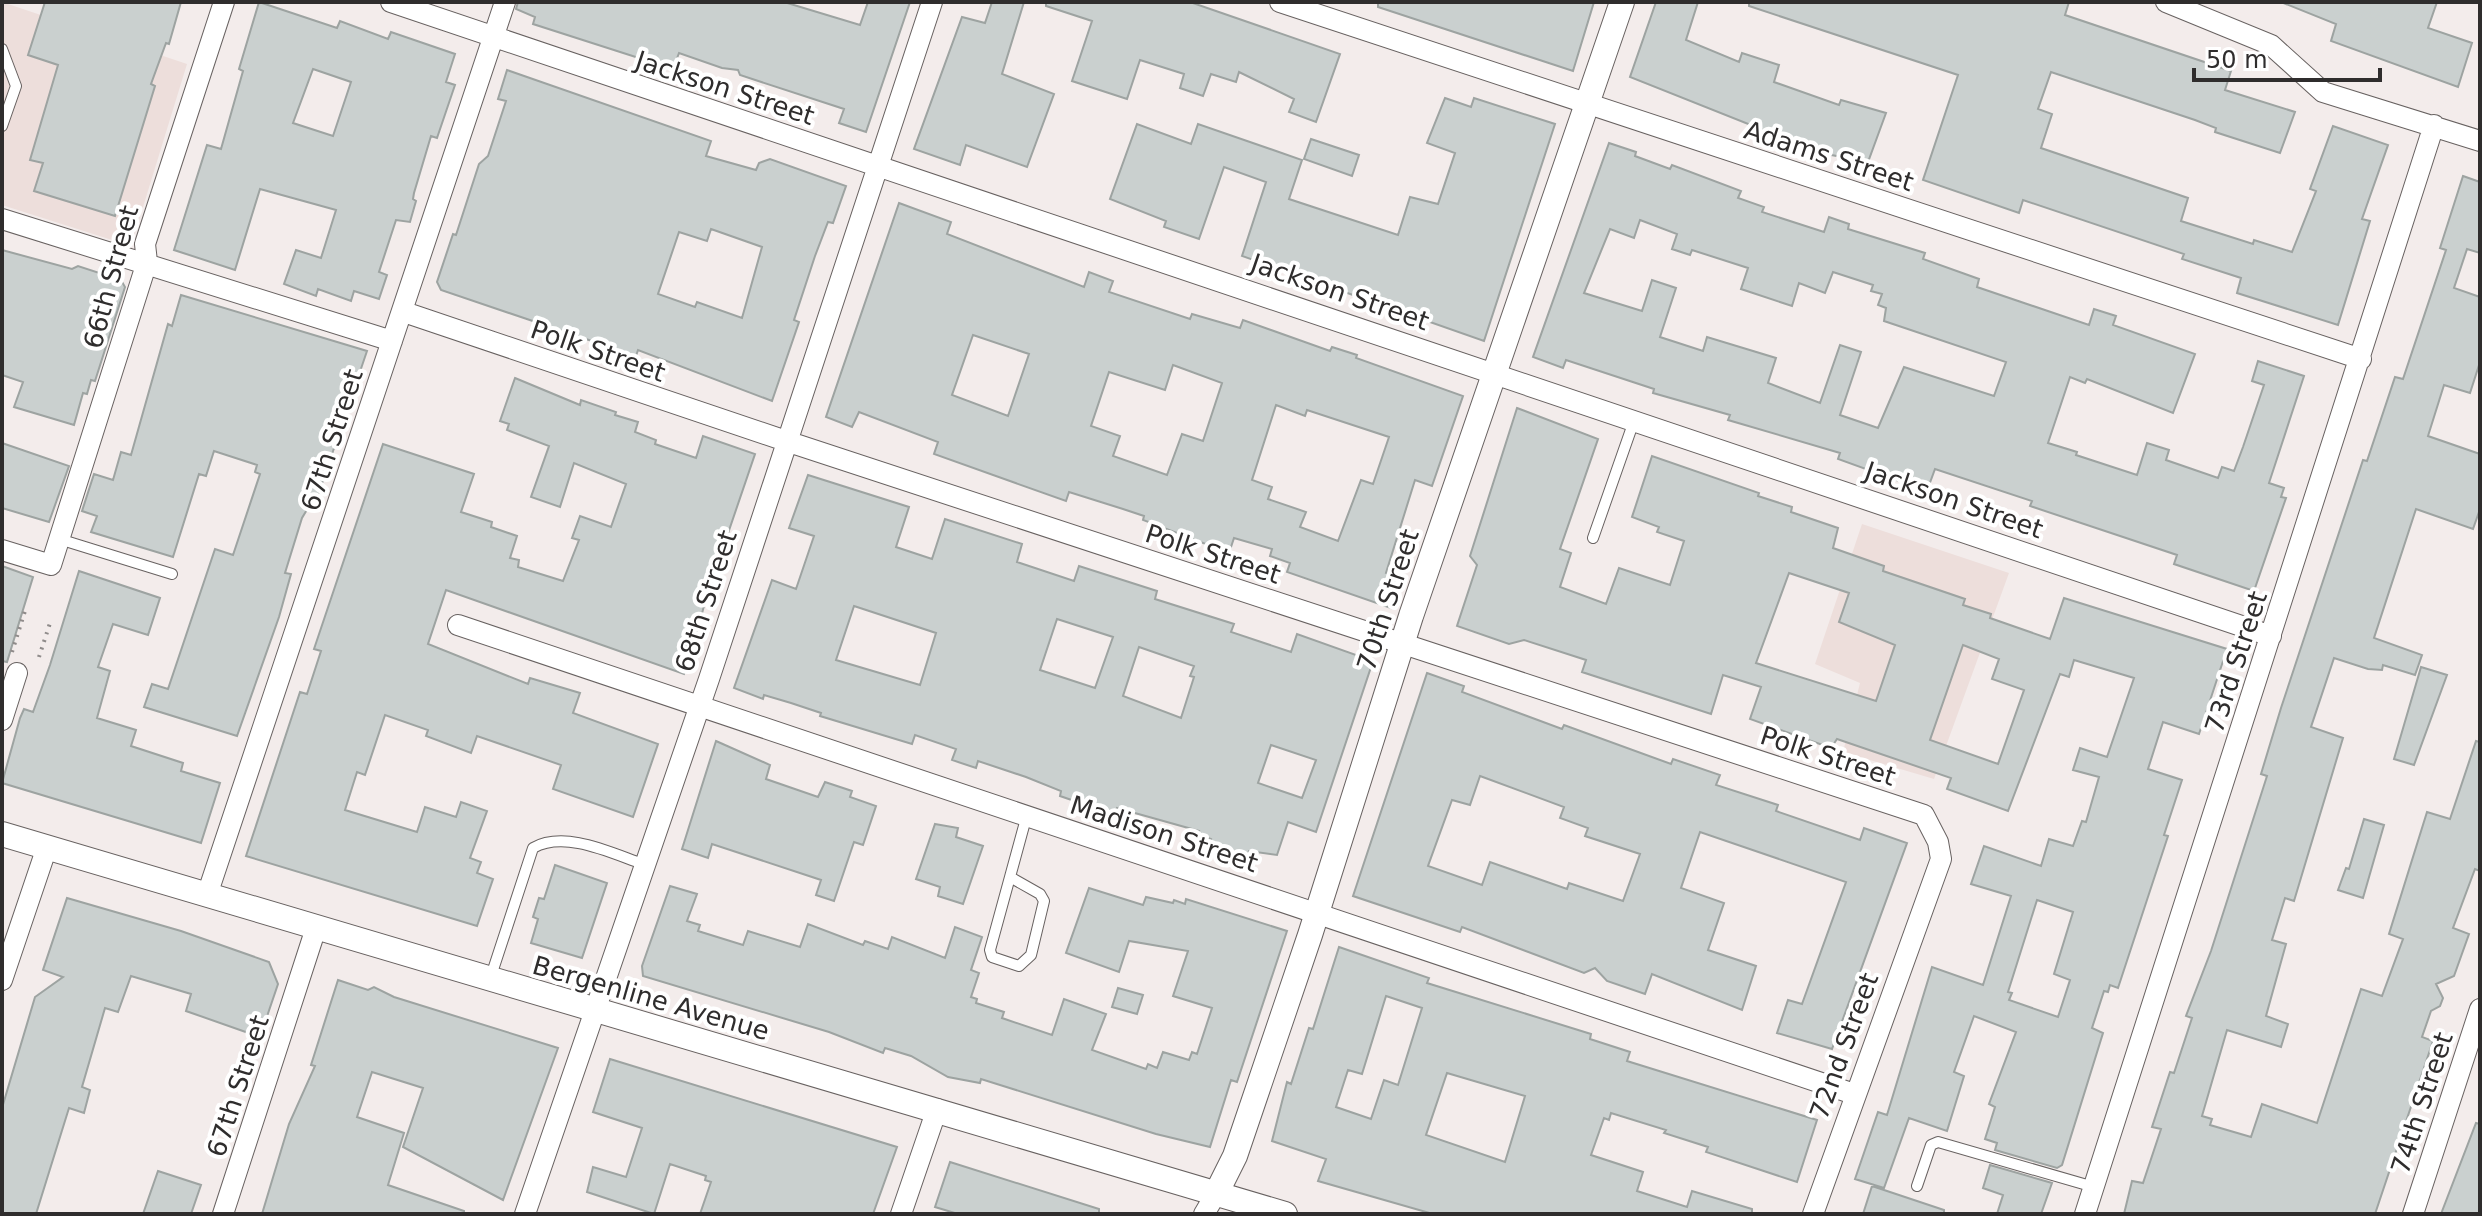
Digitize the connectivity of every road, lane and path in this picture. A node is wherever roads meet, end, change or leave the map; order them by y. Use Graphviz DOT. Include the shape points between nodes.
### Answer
graph roads {
  1 [pos="224,2"];
  2 [pos="391,2"];
  3 [pos="505,2"];
  4 [pos="932,2"];
  5 [pos="1280,2"];
  6 [pos="1622,2"];
  7 [pos="2166,2"];
  8 [pos="494,36"];
  9 [pos="2,49"];
  10 [pos="1588,104"];
  11 [pos="2434,125"];
  12 [pos="2,126"];
  13 [pos="2480,141"];
  14 [pos="876,164"];
  15 [pos="2,219"];
  16 [pos="147,262"];
  17 [pos="404,312"];
  18 [pos="392,341"];
  19 [pos="2361,359"];
  20 [pos="1494,371"];
  21 [pos="1635,419"];
  22 [pos="786,441"];
  23 [pos="1593,538"];
  24 [pos="59,539"];
  25 [pos="2,550"];
  26 [pos="172,574"];
  27 [pos="25,611"];
  28 [pos="51,620"];
  29 [pos="458,625"];
  30 [pos="2271,636"];
  31 [pos="1403,644"];
  32 [pos="12,652"];
  33 [pos="39,657"];
  34 [pos="17,673"];
  35 [pos="698,707"];
  36 [pos="2,720"];
  37 [pos="1027,815"];
  38 [pos="2,834"];
  39 [pos="47,847"];
  40 [pos="643,864"];
  41 [pos="1010,877"];
  42 [pos="207,895"];
  43 [pos="1926,895"];
  44 [pos="1318,912"];
  45 [pos="316,928"];
  46 [pos="2,980"];
  47 [pos="490,980"];
  48 [pos="594,1009"];
  49 [pos="2480,1009"];
  50 [pos="1854,1094"];
  51 [pos="937,1109"];
  52 [pos="1917,1186"];
  53 [pos="2094,1187"];
  54 [pos="1217,1192"];
  55 [pos="223,1214"];
  56 [pos="525,1214"];
  57 [pos="901,1214"];
  58 [pos="1204,1214"];
  59 [pos="1285,1214"];
  60 [pos="1813,1214"];
  61 [pos="2085,1214"];
  62 [pos="2413,1214"];
  1 -- 16 [label="street, 66th Street" via="145,244"];
  2 -- 8 [label="street, Jackson Street"];
  3 -- 8 [label="street, 67th Street"];
  4 -- 14 [label="street, 68th Street"];
  5 -- 10 [label="street, Adams Street"];
  6 -- 10 [label="street, 70th Street"];
  7 -- 11 [label="street" via="2271,45 2323,92"];
  8 -- 14 [label="street, Jackson Street"];
  8 -- 17 [label="street, 67th Street"];
  9 -- 12 [label="lane" via="16,86"];
  10 -- 19 [label="street, Adams Street"];
  10 -- 20 [label="street, 70th Street"];
  11 -- 13 [label="street"];
  11 -- 19 [label="street, 73rd Street"];
  14 -- 20 [label="street, Jackson Street"];
  14 -- 22 [label="street, 68th Street"];
  15 -- 16 [label="street"];
  16 -- 18 [label="street"];
  16 -- 24 [label="street, 66th Street"];
  17 -- 18 [label="street, 67th Street"];
  17 -- 22 [label="street, Polk Street"];
  18 -- 42 [label="street, 67th Street"];
  19 -- 30 [label="street, 73rd Street"];
  20 -- 21 [label="street, Jackson Street"];
  20 -- 31 [label="street, 70th Street"];
  21 -- 23 [label="lane"];
  21 -- 30 [label="street, Jackson Street"];
  22 -- 31 [label="street, Polk Street"];
  22 -- 35 [label="street, 68th Street"];
  24 -- 25 [label="street, 66th Street" via="51,565"];
  24 -- 26 [label="lane"];
  27 -- 32 [label="path"];
  28 -- 33 [label="path"];
  29 -- 35 [label="street, Madison Street"];
  30 -- 53 [label="street, 73rd Street"];
  31 -- 43 [label="street, Polk Street" via="1924,815 1941,859"];
  31 -- 44 [label="street, 70th Street"];
  34 -- 36 [label="street"];
  35 -- 37 [label="street, Madison Street"];
  35 -- 40 [label="street, 68th Street"];
  37 -- 41 [label="lane"];
  37 -- 44 [label="street, Madison Street"];
  38 -- 39 [label="street, Bergenline Avenue"];
  39 -- 42 [label="street, Bergenline Avenue"];
  39 -- 46 [label="street"];
  40 -- 47 [label="lane" via="566,840 546,840 533,848"];
  40 -- 48 [label="street, 68th Street"];
  41 -- 41 [label="lane" via="990,950 992,957 1019,966 1031,955 1044,901"];
  42 -- 45 [label="street, Bergenline Avenue"];
  43 -- 50 [label="street, 72nd Street"];
  44 -- 50 [label="street, Madison Street"];
  44 -- 54 [label="street, 70th Street" via="1235,1156"];
  45 -- 47 [label="street, Bergenline Avenue"];
  45 -- 55 [label="street, 67th Street"];
  47 -- 48 [label="street, Bergenline Avenue"];
  48 -- 51 [label="street, Bergenline Avenue"];
  48 -- 56 [label="street, 68th Street"];
  49 -- 62 [label="street, 74th Street"];
  50 -- 60 [label="street, 72nd Street"];
  51 -- 54 [label="street, Bergenline Avenue"];
  51 -- 57 [label="street"];
  52 -- 53 [label="lane" via="1931,1145 1938,1142"];
  53 -- 61 [label="street, 73rd Street"];
  54 -- 58 [label="street, 70th Street"];
  54 -- 59 [label="street, Bergenline Avenue"];
}
